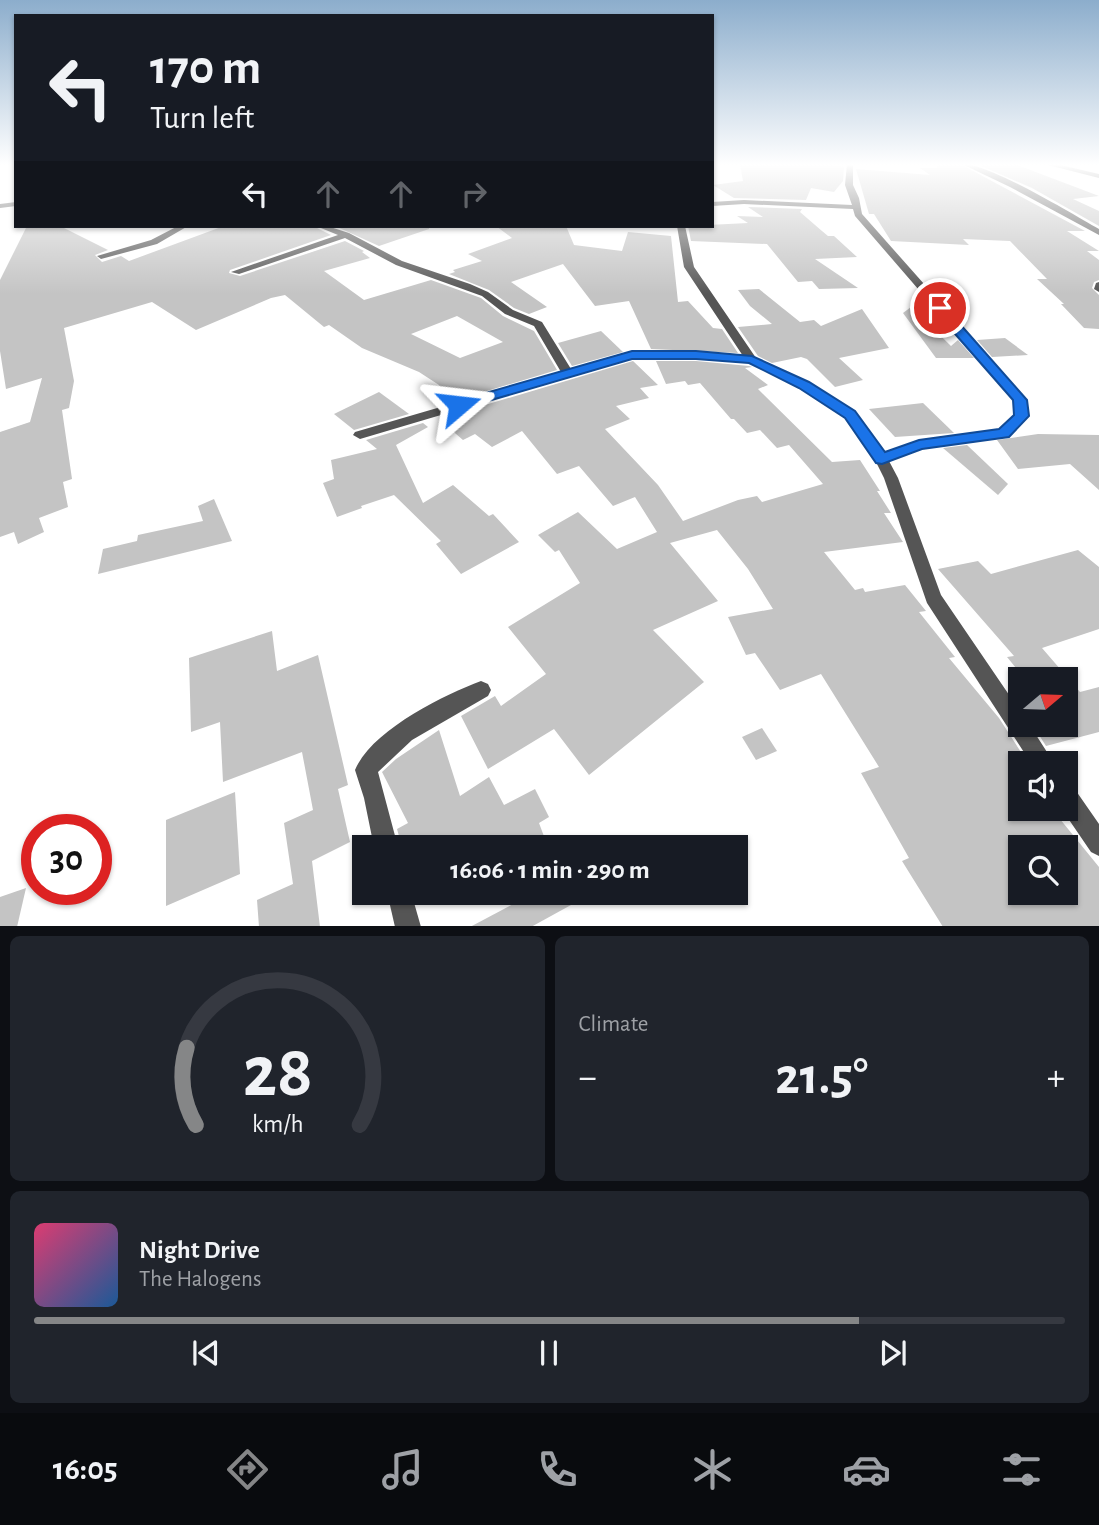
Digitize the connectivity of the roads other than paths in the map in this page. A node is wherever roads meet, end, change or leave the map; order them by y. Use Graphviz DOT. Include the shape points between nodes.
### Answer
graph roads {
  1 [pos="855,207"];
  2 [pos="1054,207"];
  3 [pos="180,228"];
  4 [pos="326,228"];
  5 [pos="351,228"];
  6 [pos="681,228"];
  7 [pos="1099,232"];
  8 [pos="342,233"];
  9 [pos="101,256"];
  10 [pos="236,272"];
  11 [pos="752,360"];
  12 [pos="567,372"];
  13 [pos="360,435"];
  14 [pos="882,459"];
  15 [pos="481,690"];
  16 [pos="1036,751"];
  17 [pos="1078,813"];
  18 [pos="383,835"];
  19 [pos="1099,844"];
  20 [pos="402,905"];
  21 [pos="408,926"];
  1 -- 14 [label="street" via="1020,400 1021,416 1004,433 919,445"];
  2 -- 7 [label="street"];
  3 -- 9 [label="street" via="154,242"];
  4 -- 8 [label="street"];
  5 -- 8 [label="street"];
  6 -- 11 [label="street" via="689,267"];
  8 -- 10 [label="street"];
  8 -- 12 [label="street" via="399,263 485,294 509,312 538,324"];
  11 -- 12 [label="street" via="632,355"];
  11 -- 14 [label="street" via="850,414"];
  12 -- 13 [label="street"];
  14 -- 16 [label="street" via="933,597"];
  15 -- 18 [label="street" via="402,732 366,770 375,789"];
  17 -- 19 [label="street"];
  20 -- 21 [label="street"];
}
